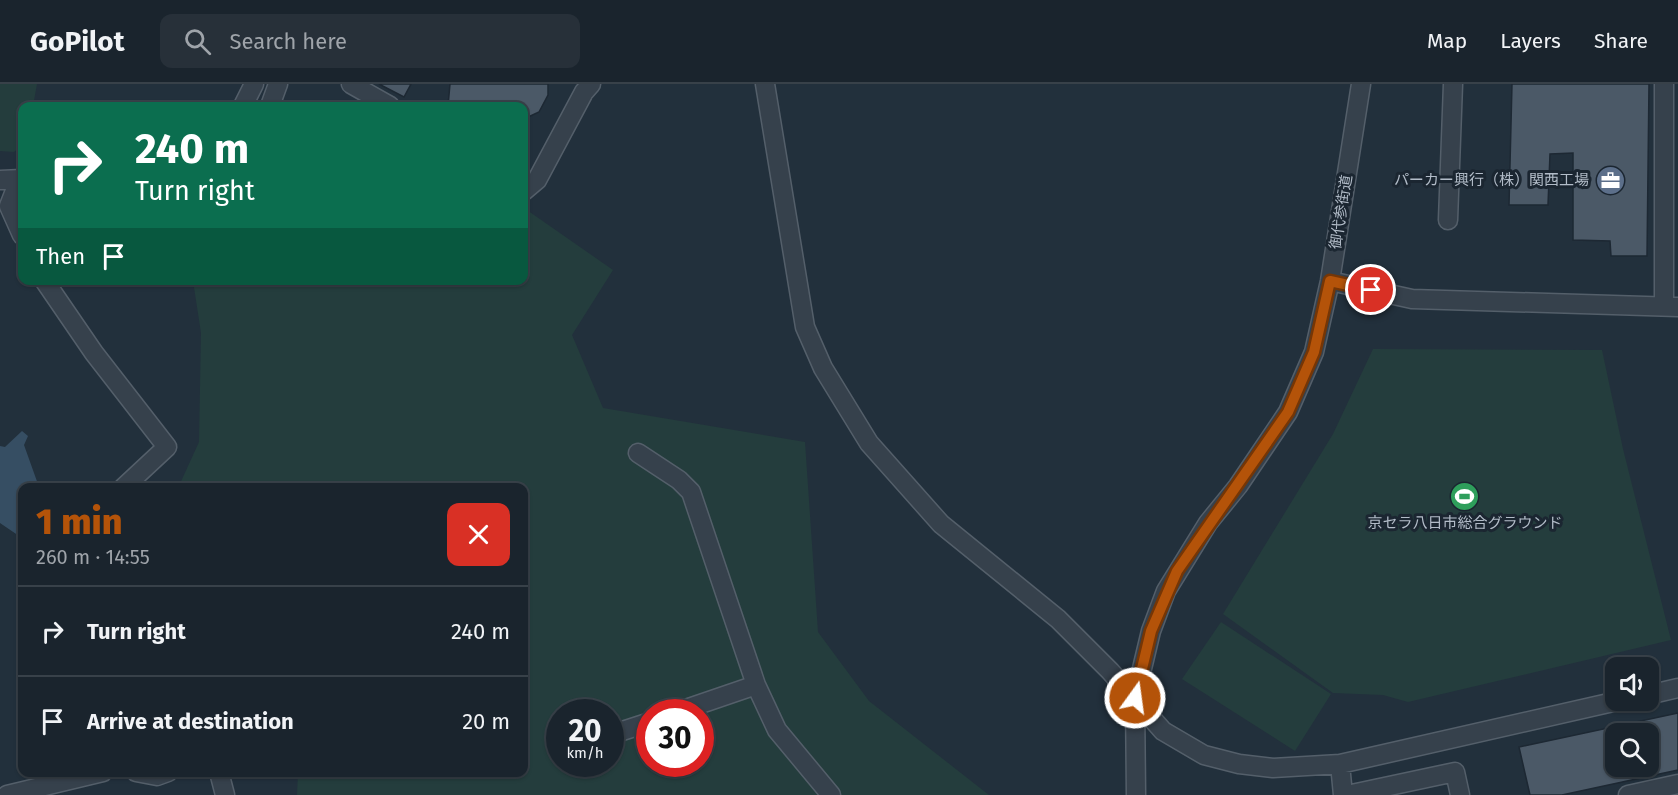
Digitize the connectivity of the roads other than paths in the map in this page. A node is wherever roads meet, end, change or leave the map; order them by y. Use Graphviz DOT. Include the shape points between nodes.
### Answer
graph roads {
  1 [pos="254,84"];
  2 [pos="278,84"];
  3 [pos="351,84"];
  4 [pos="591,84"];
  5 [pos="765,84"];
  6 [pos="1361,84"];
  7 [pos="1453,84"];
  8 [pos="1664,84"];
  9 [pos="245,102"];
  10 [pos="271,102"];
  11 [pos="383,102"];
  12 [pos="18,179"];
  13 [pos="0,180"];
  14 [pos="18,183"];
  15 [pos="528,188"];
  16 [pos="1448,220"];
  17 [pos="18,227"];
  18 [pos="1330,281"];
  19 [pos="47,285"];
  20 [pos="1671,306"];
  21 [pos="638,453"];
  22 [pos="128,483"];
  23 [pos="756,685"];
  24 [pos="1678,688"];
  25 [pos="1659,692"];
  26 [pos="1135,698"];
  27 [pos="714,699"];
  28 [pos="1605,704"];
  29 [pos="1340,764"];
  30 [pos="82,777"];
  31 [pos="220,777"];
  32 [pos="1678,784"];
  33 [pos="1133,791"];
  34 [pos="7,795"];
  35 [pos="225,795"];
  36 [pos="831,795"];
  37 [pos="1345,795"];
  38 [pos="1460,795"];
  39 [pos="1628,795"];
  1 -- 9 [label="street"];
  2 -- 10 [label="street"];
  3 -- 11 [label="street"];
  4 -- 15 [label="street" via="537,180"];
  5 -- 26 [label="street" via="805,327 823,368 869,443 941,524 1058,619"];
  6 -- 18 [label="street, 御代参街道"];
  7 -- 16 [label="street"];
  8 -- 20 [label="street"];
  12 -- 13 [label="street"];
  14 -- 17 [label="street" via="9,206"];
  18 -- 20 [label="street" via="1412,299"];
  18 -- 26 [label="street, 御代参街道" via="1314,352 1288,412 1177,571 1151,631"];
  19 -- 22 [label="street" via="167,447"];
  21 -- 23 [label="street" via="691,492"];
  23 -- 27 [label="street"];
  23 -- 36 [label="street" via="777,730"];
  24 -- 25 [label="street"];
  26 -- 29 [label="street" via="1163,731 1204,755 1273,768"];
  26 -- 33 [label="street, 御代参街道"];
  28 -- 29 [label="street"];
  29 -- 37 [label="street"];
  30 -- 34 [label="street"];
  31 -- 35 [label="street"];
  32 -- 39 [label="street"];
  37 -- 38 [label="street" via="1455,772"];
}
